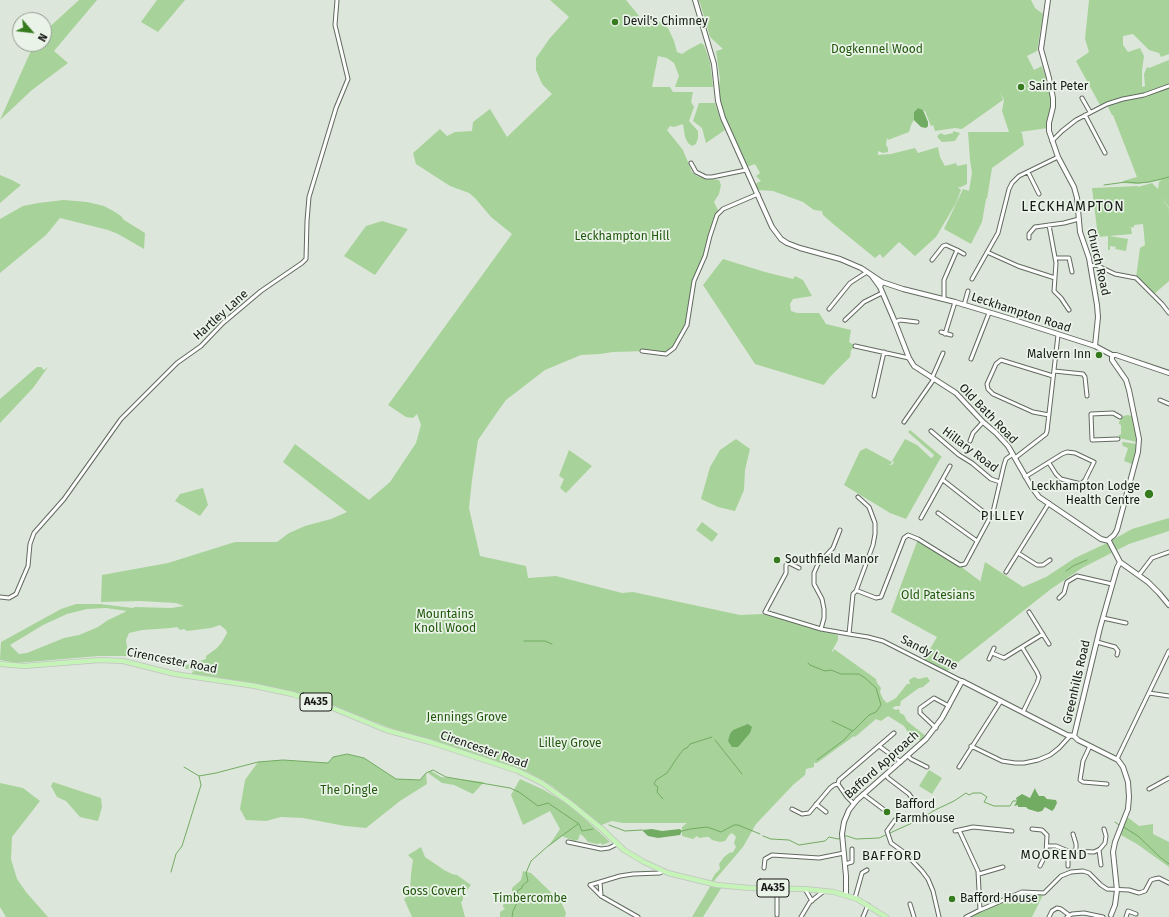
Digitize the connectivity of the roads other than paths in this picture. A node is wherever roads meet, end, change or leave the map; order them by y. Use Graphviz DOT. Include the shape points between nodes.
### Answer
graph roads {
  1 [pos="337,0"];
  2 [pos="695,0"];
  3 [pos="1048,0"];
  4 [pos="1169,86"];
  5 [pos="1082,98"];
  6 [pos="1090,112"];
  7 [pos="1085,115"];
  8 [pos="1052,141"];
  9 [pos="1105,153"];
  10 [pos="1058,157"];
  11 [pos="691,163"];
  12 [pos="746,170"];
  13 [pos="1028,172"];
  14 [pos="758,194"];
  15 [pos="1039,194"];
  16 [pos="1079,219"];
  17 [pos="1049,225"];
  18 [pos="1029,238"];
  19 [pos="957,250"];
  20 [pos="987,252"];
  21 [pos="964,254"];
  22 [pos="1055,258"];
  23 [pos="932,260"];
  24 [pos="1091,266"];
  25 [pos="1072,272"];
  26 [pos="869,273"];
  27 [pos="1054,278"];
  28 [pos="972,279"];
  29 [pos="882,282"];
  30 [pos="880,288"];
  31 [pos="968,291"];
  32 [pos="882,293"];
  33 [pos="944,299"];
  34 [pos="955,302"];
  35 [pos="964,305"];
  36 [pos="828,308"];
  37 [pos="1069,310"];
  38 [pos="989,313"];
  39 [pos="1169,313"];
  40 [pos="845,320"];
  41 [pos="896,322"];
  42 [pos="917,322"];
  43 [pos="941,332"];
  44 [pos="945,334"];
  45 [pos="951,335"];
  46 [pos="1058,335"];
  47 [pos="855,346"];
  48 [pos="1095,346"];
  49 [pos="642,351"];
  50 [pos="884,352"];
  51 [pos="943,353"];
  52 [pos="1112,355"];
  53 [pos="909,358"];
  54 [pos="970,359"];
  55 [pos="1054,371"];
  56 [pos="1169,373"];
  57 [pos="1053,376"];
  58 [pos="933,378"];
  59 [pos="874,396"];
  60 [pos="1087,396"];
  61 [pos="1160,400"];
  62 [pos="1169,404"];
  63 [pos="1049,415"];
  64 [pos="1120,417"];
  65 [pos="904,422"];
  66 [pos="983,422"];
  67 [pos="931,431"];
  68 [pos="1118,439"];
  69 [pos="970,441"];
  70 [pos="1014,456"];
  71 [pos="1049,463"];
  72 [pos="950,466"];
  73 [pos="1025,477"];
  74 [pos="942,480"];
  75 [pos="1000,482"];
  76 [pos="858,497"];
  77 [pos="1049,503"];
  78 [pos="938,513"];
  79 [pos="990,517"];
  80 [pos="921,518"];
  81 [pos="840,530"];
  82 [pos="977,541"];
  83 [pos="1111,544"];
  84 [pos="1169,552"];
  85 [pos="1018,554"];
  86 [pos="1050,560"];
  87 [pos="1120,562"];
  88 [pos="799,568"];
  89 [pos="1006,572"];
  90 [pos="1139,575"];
  91 [pos="1112,584"];
  92 [pos="856,591"];
  93 [pos="0,597"];
  94 [pos="1059,598"];
  95 [pos="1169,605"];
  96 [pos="1029,612"];
  97 [pos="1103,618"];
  98 [pos="1126,624"];
  99 [pos="821,629"];
  100 [pos="849,634"];
  101 [pos="1043,634"];
  102 [pos="1097,642"];
  103 [pos="1050,644"];
  104 [pos="1022,647"];
  105 [pos="994,648"];
  106 [pos="1169,651"];
  107 [pos="992,653"];
  108 [pos="1117,655"];
  109 [pos="989,659"];
  110 [pos="0,664"];
  111 [pos="962,681"];
  112 [pos="1149,693"];
  113 [pos="1169,696"];
  114 [pos="1001,701"];
  115 [pos="949,706"];
  116 [pos="1023,712"];
  117 [pos="936,728"];
  118 [pos="894,733"];
  119 [pos="1072,736"];
  120 [pos="879,746"];
  121 [pos="972,746"];
  122 [pos="1090,746"];
  123 [pos="908,756"];
  124 [pos="1117,759"];
  125 [pos="901,762"];
  126 [pos="927,767"];
  127 [pos="958,767"];
  128 [pos="886,775"];
  129 [pos="1169,778"];
  130 [pos="838,784"];
  131 [pos="1107,784"];
  132 [pos="1148,789"];
  133 [pos="863,794"];
  134 [pos="914,801"];
  135 [pos="816,804"];
  136 [pos="853,804"];
  137 [pos="792,809"];
  138 [pos="883,809"];
  139 [pos="826,812"];
  140 [pos="895,820"];
  141 [pos="1032,829"];
  142 [pos="1104,829"];
  143 [pos="1012,831"];
  144 [pos="1073,834"];
  145 [pos="1105,841"];
  146 [pos="568,842"];
  147 [pos="1115,842"];
  148 [pos="617,844"];
  149 [pos="1047,846"];
  150 [pos="852,849"];
  151 [pos="1098,850"];
  152 [pos="1068,851"];
  153 [pos="1076,852"];
  154 [pos="844,853"];
  155 [pos="845,864"];
  156 [pos="1101,865"];
  157 [pos="1040,866"];
  158 [pos="1068,866"];
  159 [pos="1003,867"];
  160 [pos="764,868"];
  161 [pos="867,870"];
  162 [pos="663,871"];
  163 [pos="979,874"];
  164 [pos="600,882"];
  165 [pos="1169,883"];
  166 [pos="777,889"];
  167 [pos="805,889"];
  168 [pos="1117,890"];
  169 [pos="824,891"];
  170 [pos="846,895"];
  171 [pos="601,896"];
  172 [pos="855,898"];
  173 [pos="812,901"];
  174 [pos="910,904"];
  175 [pos="868,905"];
  176 [pos="980,910"];
  177 [pos="1136,914"];
  178 [pos="777,915"];
  179 [pos="1068,916"];
  180 [pos="1112,916"];
  181 [pos="638,917"];
  182 [pos="801,917"];
  183 [pos="862,917"];
  184 [pos="886,917"];
  185 [pos="914,917"];
  186 [pos="939,917"];
  187 [pos="966,917"];
  188 [pos="1049,917"];
  189 [pos="1105,917"];
  190 [pos="1126,917"];
  1 -- 93 [label="street, Hartley Lane" via="335,25 348,79 336,108 309,197 306,259 261,291 223,323 201,346 177,363 121,418 64,499 34,533 28,566 16,594 9,598"];
  2 -- 12 [label="street" via="714,64 720,109"];
  3 -- 8 [label="street, Church Road" via="1041,48 1053,95 1054,105 1048,126"];
  4 -- 6 [label="street" via="1144,95 1117,100"];
  5 -- 6 [label="street"];
  6 -- 7 [label="street"];
  7 -- 8 [label="street"];
  7 -- 9 [label="street"];
  8 -- 10 [label="street, Church Road"];
  10 -- 13 [label="street"];
  10 -- 16 [label="street, Church Road" via="1074,187"];
  11 -- 12 [label="street" via="696,172 706,177"];
  12 -- 14 [label="street"];
  13 -- 15 [label="street"];
  13 -- 20 [label="street" via="1011,185 998,233"];
  14 -- 26 [label="street" via="774,230 784,241 840,259"];
  14 -- 49 [label="street" via="723,209 716,218 693,285 687,325 674,348 666,354"];
  16 -- 17 [label="street"];
  16 -- 24 [label="street, Church Road" via="1080,232"];
  17 -- 18 [label="street" via="1034,227"];
  17 -- 22 [label="street"];
  19 -- 21 [label="street"];
  19 -- 23 [label="street" via="946,245"];
  19 -- 33 [label="street" via="944,280"];
  20 -- 27 [label="street"];
  20 -- 28 [label="street"];
  22 -- 25 [label="street" via="1070,258"];
  22 -- 27 [label="street"];
  24 -- 39 [label="street" via="1096,265 1115,274 1136,278"];
  24 -- 48 [label="street, Church Road" via="1098,311"];
  26 -- 29 [label="street, Leckhampton Road"];
  26 -- 30 [label="street, Old Bath Road"];
  26 -- 36 [label="street" via="850,283"];
  27 -- 37 [label="street" via="1054,291"];
  29 -- 30 [label="street"];
  29 -- 33 [label="street, Leckhampton Road"];
  30 -- 32 [label="street, Old Bath Road"];
  31 -- 35 [label="street"];
  32 -- 40 [label="street" via="864,302"];
  32 -- 41 [label="street, Old Bath Road"];
  33 -- 34 [label="street, Leckhampton Road"];
  34 -- 35 [label="street, Leckhampton Road"];
  34 -- 44 [label="street"];
  35 -- 38 [label="street, Leckhampton Road"];
  38 -- 46 [label="street, Leckhampton Road"];
  38 -- 54 [label="street"];
  41 -- 42 [label="street"];
  41 -- 53 [label="street, Old Bath Road"];
  43 -- 44 [label="street"];
  44 -- 45 [label="street"];
  46 -- 48 [label="street, Leckhampton Road"];
  46 -- 55 [label="street"];
  47 -- 50 [label="street"];
  48 -- 52 [label="street, Leckhampton Road"];
  50 -- 53 [label="street"];
  50 -- 59 [label="street"];
  51 -- 58 [label="street"];
  52 -- 56 [label="street, Leckhampton Road"];
  52 -- 83 [label="street" via="1112,360 1126,380 1140,439 1119,526"];
  53 -- 58 [label="street, Old Bath Road" via="916,368"];
  55 -- 57 [label="street"];
  55 -- 60 [label="street" via="1083,374"];
  57 -- 63 [label="street"];
  57 -- 63 [label="street" via="1001,360 996,364 987,384 993,394 1030,411"];
  58 -- 65 [label="street"];
  58 -- 66 [label="street, Old Bath Road" via="956,393"];
  61 -- 62 [label="street"];
  63 -- 70 [label="street" via="1046,434"];
  64 -- 68 [label="street" via="1114,413 1091,414 1092,440"];
  66 -- 69 [label="street" via="973,433"];
  66 -- 70 [label="street, Old Bath Road"];
  67 -- 75 [label="street, Hillary Road" via="959,455"];
  70 -- 73 [label="street, Old Bath Road"];
  70 -- 75 [label="street" via="1005,461"];
  71 -- 71 [label="street" via="1069,452 1094,462 1081,484 1061,479"];
  71 -- 73 [label="street"];
  72 -- 74 [label="street"];
  73 -- 77 [label="street, Old Bath Road" via="1036,493"];
  74 -- 79 [label="street"];
  74 -- 80 [label="street"];
  75 -- 79 [label="street"];
  76 -- 92 [label="street" via="869,506 875,530 874,542"];
  77 -- 83 [label="street, Old Bath Road"];
  77 -- 85 [label="street"];
  78 -- 82 [label="street"];
  79 -- 82 [label="street"];
  81 -- 99 [label="street" via="833,548 818,564 814,573 814,584 824,609"];
  82 -- 92 [label="street" via="965,563 960,565 908,535 904,538 881,597 876,598"];
  83 -- 87 [label="street"];
  84 -- 90 [label="street" via="1152,558"];
  85 -- 86 [label="street" via="1037,565 1043,565"];
  85 -- 89 [label="street"];
  87 -- 90 [label="street"];
  87 -- 91 [label="street, Greenhills Road"];
  88 -- 99 [label="street, Sandy Lane" via="790,563 786,565 786,572 765,612"];
  90 -- 95 [label="street" via="1160,593"];
  91 -- 94 [label="street" via="1077,576 1067,582"];
  91 -- 97 [label="street, Greenhills Road"];
  92 -- 100 [label="street" via="853,594"];
  96 -- 101 [label="street"];
  97 -- 98 [label="street"];
  97 -- 102 [label="street, Greenhills Road"];
  99 -- 100 [label="street, Sandy Lane"];
  100 -- 111 [label="street, Sandy Lane" via="883,641"];
  101 -- 103 [label="street"];
  101 -- 104 [label="street"];
  102 -- 108 [label="street" via="1115,647"];
  102 -- 119 [label="street, Greenhills Road"];
  104 -- 107 [label="street" via="1004,658"];
  104 -- 116 [label="street" via="1039,677"];
  105 -- 107 [label="street"];
  106 -- 112 [label="street"];
  107 -- 109 [label="street"];
  110 -- 148 [label="main road, Cirencester Road / A435" via="24,666 119,660 169,673 296,695 386,730 518,771 566,799"];
  111 -- 114 [label="street, Sandy Lane"];
  111 -- 115 [label="street, Bafford Approach"];
  112 -- 113 [label="street"];
  112 -- 124 [label="street"];
  114 -- 116 [label="street, Sandy Lane"];
  114 -- 121 [label="street"];
  115 -- 117 [label="street, Bafford Approach"];
  115 -- 117 [label="street" via="934,698 920,708 920,713"];
  116 -- 119 [label="street, Sandy Lane"];
  117 -- 123 [label="street, Bafford Approach"];
  118 -- 120 [label="street"];
  119 -- 121 [label="street" via="1050,755 1024,763 1002,761"];
  119 -- 122 [label="street, Sandy Lane"];
  120 -- 125 [label="street"];
  120 -- 130 [label="street"];
  121 -- 127 [label="street"];
  122 -- 124 [label="street, Sandy Lane"];
  122 -- 131 [label="street" via="1083,761 1080,780"];
  123 -- 125 [label="street, Bafford Approach"];
  123 -- 126 [label="street"];
  124 -- 147 [label="street" via="1128,782 1129,805"];
  125 -- 128 [label="street, Bafford Approach"];
  128 -- 133 [label="street, Bafford Approach"];
  128 -- 134 [label="street"];
  129 -- 132 [label="street"];
  130 -- 135 [label="street" via="830,788"];
  130 -- 136 [label="street"];
  133 -- 136 [label="street, Bafford Approach"];
  133 -- 138 [label="street"];
  135 -- 137 [label="street" via="806,814"];
  135 -- 139 [label="street"];
  136 -- 154 [label="street, Bafford Approach" via="845,818 842,834"];
  140 -- 186 [label="street" via="887,831 891,843 904,852 928,879"];
  141 -- 149 [label="street" via="1046,832"];
  142 -- 145 [label="street"];
  143 -- 163 [label="street" via="973,827 957,830"];
  144 -- 153 [label="street"];
  145 -- 147 [label="street"];
  145 -- 151 [label="street"];
  146 -- 148 [label="street" via="601,849"];
  147 -- 168 [label="street"];
  148 -- 162 [label="main road, Cirencester Road / A435" via="640,860"];
  149 -- 152 [label="street" via="1056,846"];
  149 -- 157 [label="street"];
  150 -- 155 [label="street" via="852,862"];
  151 -- 153 [label="street" via="1092,853"];
  151 -- 156 [label="street"];
  152 -- 153 [label="street"];
  152 -- 158 [label="street"];
  154 -- 155 [label="street, Bafford Approach"];
  154 -- 160 [label="street" via="819,858 772,855 766,859"];
  155 -- 170 [label="street, Bafford Approach"];
  159 -- 163 [label="street"];
  161 -- 172 [label="street" via="862,873"];
  162 -- 164 [label="street" via="620,876"];
  162 -- 166 [label="main road, Cirencester Road / A435" via="712,884"];
  163 -- 176 [label="street"];
  164 -- 171 [label="street"];
  164 -- 171 [label="street" via="590,885"];
  165 -- 168 [label="street" via="1155,878 1142,893"];
  166 -- 167 [label="main road, Cirencester Road / A435"];
  166 -- 178 [label="street"];
  167 -- 169 [label="main road, Cirencester Road / A435"];
  167 -- 173 [label="street"];
  168 -- 176 [label="street" via="1103,887 1087,872 1072,872 1061,876 1043,894 1022,892"];
  168 -- 180 [label="street"];
  169 -- 170 [label="main road, Cirencester Road / A435"];
  169 -- 173 [label="street"];
  170 -- 172 [label="main road, Cirencester Road / A435"];
  171 -- 181 [label="street"];
  172 -- 175 [label="main road, Cirencester Road / A435"];
  173 -- 182 [label="street"];
  174 -- 185 [label="street"];
  175 -- 183 [label="street"];
  175 -- 184 [label="main road, Cirencester Road / A435"];
  176 -- 187 [label="street"];
  177 -- 190 [label="street" via="1128,912"];
  179 -- 188 [label="street" via="1057,908"];
  179 -- 189 [label="street" via="1084,913"];
  180 -- 189 [label="street"];
}
